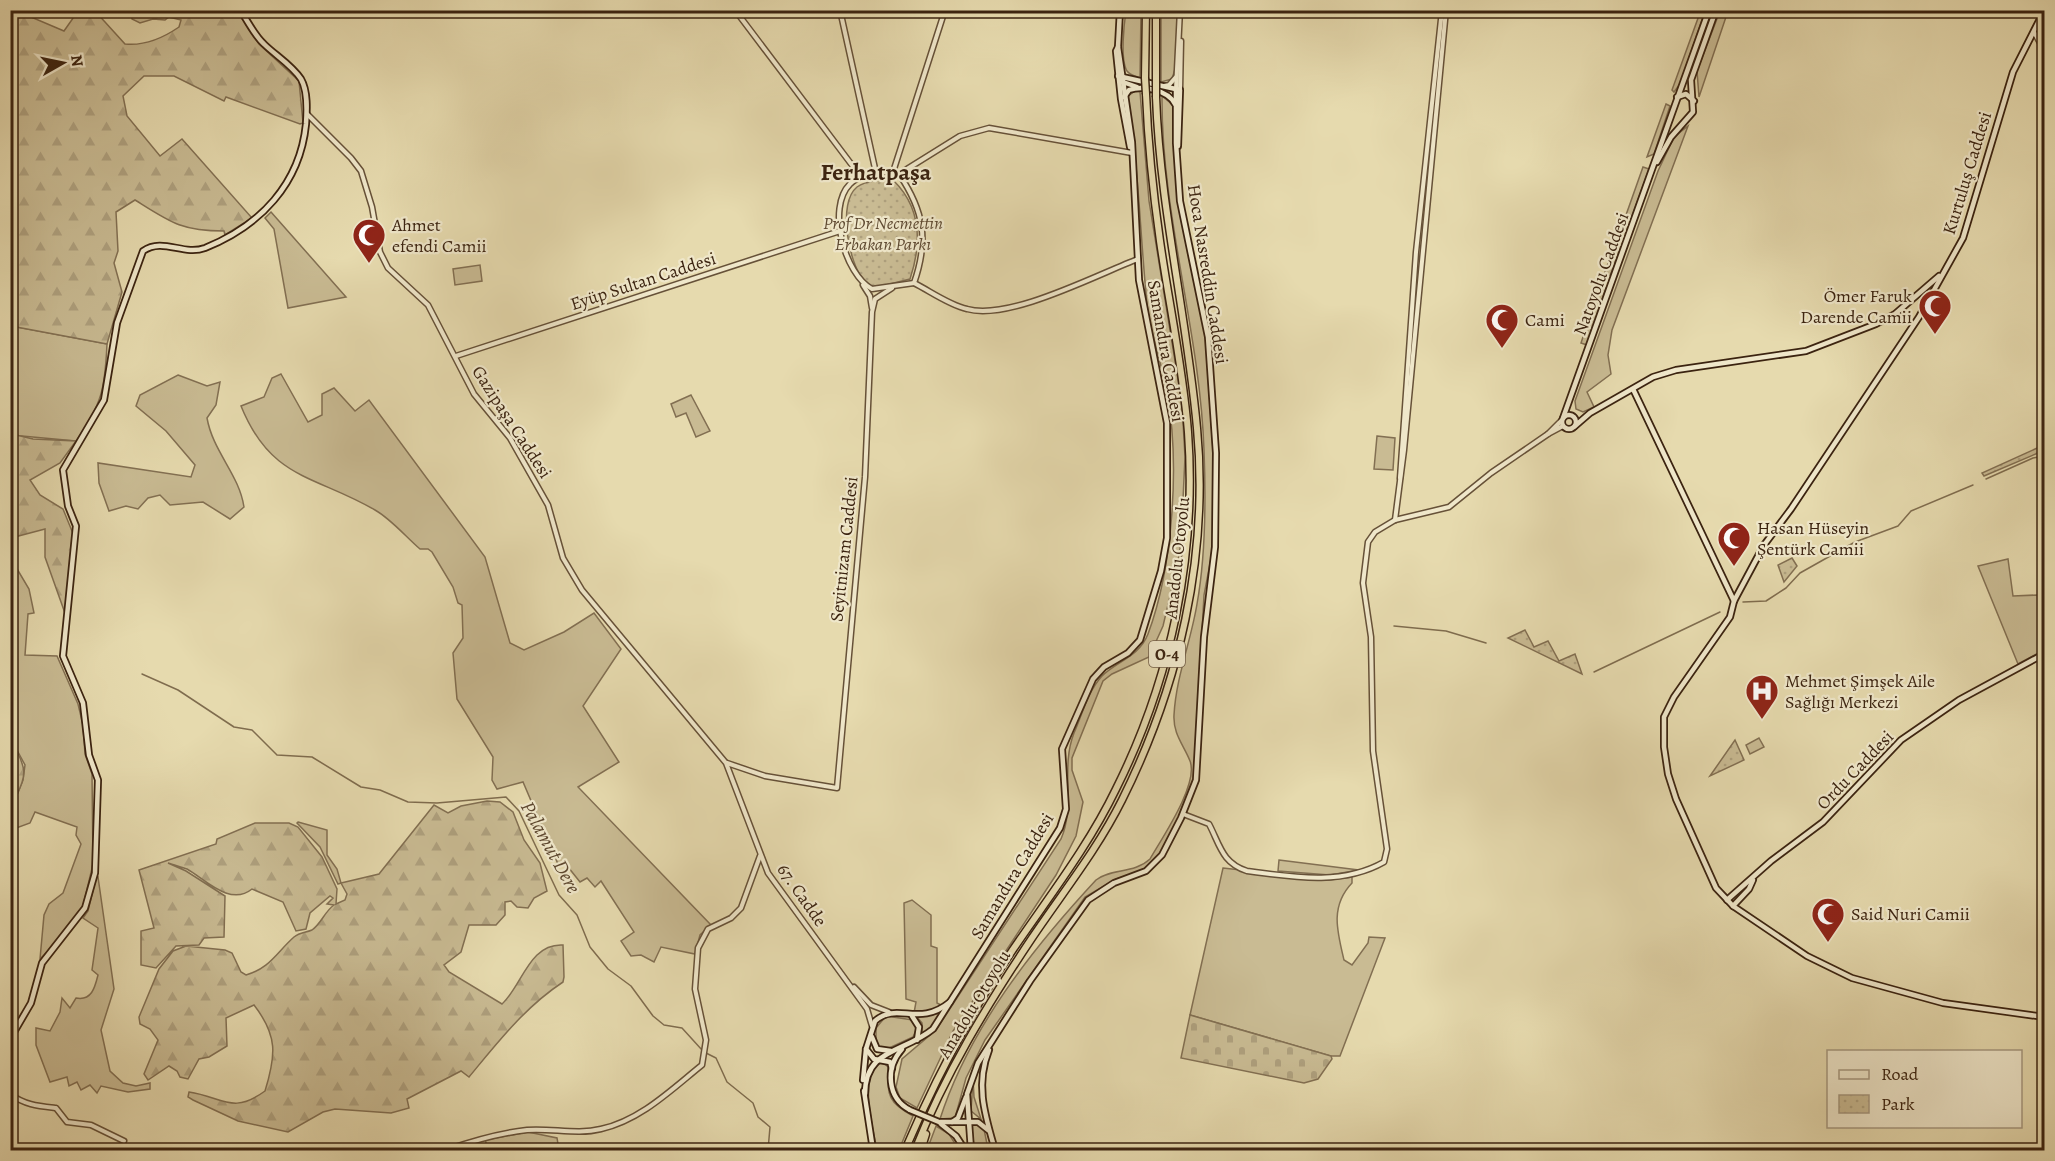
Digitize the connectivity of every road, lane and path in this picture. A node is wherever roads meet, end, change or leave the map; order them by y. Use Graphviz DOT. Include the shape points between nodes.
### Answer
graph roads {
  1 [pos="240,10"];
  2 [pos="735,10"];
  3 [pos="840,10"];
  4 [pos="945,10"];
  5 [pos="1120,10"];
  6 [pos="1146,10"];
  7 [pos="1156,10"];
  8 [pos="1179,10"];
  9 [pos="1444,10"];
  10 [pos="1709,10"];
  11 [pos="1716,10"];
  12 [pos="2044,11"];
  13 [pos="1179,22"];
  14 [pos="2034,32"];
  15 [pos="1118,47"];
  16 [pos="2044,50"];
  17 [pos="1121,64"];
  18 [pos="1177,76"];
  19 [pos="1120,78"];
  20 [pos="1130,78"];
  21 [pos="1164,86"];
  22 [pos="1140,88"];
  23 [pos="1166,93"];
  24 [pos="1178,93"];
  25 [pos="1124,97"];
  26 [pos="1677,97"];
  27 [pos="1694,101"];
  28 [pos="1176,106"];
  29 [pos="1671,113"];
  30 [pos="307,114"];
  31 [pos="1686,122"];
  32 [pos="1178,146"];
  33 [pos="1132,153"];
  34 [pos="1655,164"];
  35 [pos="893,172"];
  36 [pos="876,173"];
  37 [pos="899,174"];
  38 [pos="861,177"];
  39 [pos="840,231"];
  40 [pos="1138,259"];
  41 [pos="1941,275"];
  42 [pos="862,283"];
  43 [pos="914,283"];
  44 [pos="892,288"];
  45 [pos="1918,297"];
  46 [pos="1925,306"];
  47 [pos="872,312"];
  48 [pos="456,356"];
  49 [pos="1633,389"];
  50 [pos="1572,393"];
  51 [pos="1590,413"];
  52 [pos="1572,416"];
  53 [pos="1563,419"];
  54 [pos="1563,426"];
  55 [pos="1575,426"];
  56 [pos="1548,434"];
  57 [pos="1395,520"];
  58 [pos="1734,601"];
  59 [pos="2044,654"];
  60 [pos="726,763"];
  61 [pos="1183,814"];
  62 [pos="760,855"];
  63 [pos="1754,878"];
  64 [pos="1727,900"];
  65 [pos="1733,906"];
  66 [pos="840,970"];
  67 [pos="954,998"];
  68 [pos="889,1012"];
  69 [pos="910,1015"];
  70 [pos="2044,1017"];
  71 [pos="871,1032"];
  72 [pos="10,1039"];
  73 [pos="917,1040"];
  74 [pos="991,1044"];
  75 [pos="906,1045"];
  76 [pos="866,1049"];
  77 [pos="896,1050"];
  78 [pos="880,1059"];
  79 [pos="892,1068"];
  80 [pos="10,1094"];
  81 [pos="865,1094"];
  82 [pos="967,1094"];
  83 [pos="933,1108"];
  84 [pos="969,1121"];
  85 [pos="939,1122"];
  86 [pos="948,1124"];
  87 [pos="990,1132"];
  88 [pos="124,1141"];
  89 [pos="446,1150"];
  90 [pos="873,1150"];
  91 [pos="905,1150"];
  92 [pos="915,1150"];
  93 [pos="921,1150"];
  94 [pos="965,1150"];
  95 [pos="971,1150"];
  96 [pos="978,1150"];
  97 [pos="987,1150"];
  98 [pos="995,1150"];
  1 -- 30 [label="main road" via="262,42 300,77"];
  2 -- 38 [label="street"];
  3 -- 36 [label="street"];
  4 -- 35 [label="street"];
  5 -- 15 [label="main road, Samandıra Caddesi"];
  6 -- 91 [label="highway, Anadolu Otoyolu / O-4, bridge" via="1145,78 1154,195 1188,440 1188,525 1176,620 1150,710 1116,791 969,1018 939,1072"];
  7 -- 83 [label="highway, Anadolu Otoyolu / O-4, bridge" via="1160,166 1193,389 1200,474 1194,569 1183,635 1159,715 1121,801 1073,882 1034,934 984,1013"];
  8 -- 13 [label="street"];
  9 -- 57 [label="street" via="1416,252"];
  10 -- 26 [label="main road, Natoyolu Caddesi"];
  11 -- 27 [label="main road, Natoyolu Caddesi" via="1692,80"];
  12 -- 14 [label="main road, Kurtuluş Caddesi"];
  13 -- 18 [label="street"];
  13 -- 24 [label="street"];
  14 -- 16 [label="street"];
  14 -- 41 [label="main road, Kurtuluş Caddesi" via="2013,72 1969,226"];
  15 -- 17 [label="main road, Samandıra Caddesi"];
  15 -- 19 [label="main road"];
  17 -- 19 [label="main road, Samandıra Caddesi"];
  17 -- 20 [label="main road"];
  18 -- 21 [label="street"];
  18 -- 24 [label="street"];
  19 -- 20 [label="main road"];
  19 -- 22 [label="main road"];
  19 -- 25 [label="main road, Samandıra Caddesi"];
  19 -- 33 [label="main road"];
  20 -- 21 [label="main road"];
  21 -- 24 [label="main road"];
  22 -- 23 [label="main road"];
  22 -- 25 [label="main road" via="1129,90"];
  23 -- 24 [label="main road"];
  23 -- 28 [label="main road"];
  24 -- 28 [label="main road"];
  24 -- 32 [label="main road"];
  25 -- 33 [label="main road, Samandıra Caddesi"];
  26 -- 27 [label="main road" via="1686,94"];
  26 -- 29 [label="main road, Natoyolu Caddesi"];
  27 -- 31 [label="main road, Natoyolu Caddesi"];
  28 -- 32 [label="main road"];
  29 -- 31 [label="main road" via="1675,121"];
  29 -- 34 [label="main road, Natoyolu Caddesi"];
  30 -- 48 [label="street, Gazipaşa Caddesi" via="361,171 380,252 388,268 428,305"];
  30 -- 72 [label="main road" via="296,165 280,195 255,220 203,248 185,251 160,244 143,251 117,323 104,400 63,470 68,506 76,526 63,656 83,703 89,755 98,780 95,873 85,908 42,963 31,1003"];
  31 -- 34 [label="main road, Natoyolu Caddesi"];
  32 -- 61 [label="main road, Hoca Nasreddin Caddesi" via="1183,221 1208,337 1217,498 1198,762 1196,780"];
  33 -- 37 [label="street" via="989,128 960,136"];
  33 -- 40 [label="main road, Samandıra Caddesi"];
  34 -- 50 [label="main road, Natoyolu Caddesi"];
  35 -- 36 [label="street"];
  35 -- 37 [label="street"];
  36 -- 38 [label="street"];
  37 -- 43 [label="street" via="917,205 922,229 923,250"];
  38 -- 39 [label="street" via="846,190 840,210"];
  39 -- 42 [label="street" via="854,274"];
  39 -- 48 [label="street, Eyüp Sultan Caddesi"];
  40 -- 43 [label="street" via="1013,309 966,309"];
  40 -- 67 [label="main road, Samandıra Caddesi" via="1143,311 1167,423 1167,538 1161,571 1140,640 1093,679 1062,749 1066,809 1060,828"];
  41 -- 45 [label="main road"];
  41 -- 46 [label="main road, Kurtuluş Caddesi"];
  42 -- 44 [label="street" via="872,289"];
  42 -- 47 [label="street" via="870,296"];
  43 -- 44 [label="street"];
  44 -- 47 [label="street" via="875,299"];
  45 -- 46 [label="main road" via="1924,297"];
  45 -- 49 [label="main road" via="1876,324 1806,351 1676,370"];
  46 -- 58 [label="main road, Kurtuluş Caddesi" via="1764,544"];
  47 -- 60 [label="street, Seyitnizam Caddesi" via="866,477 837,788 765,776"];
  48 -- 60 [label="street, Gazipaşa Caddesi" via="474,394 510,438 548,505 563,558 582,590"];
  49 -- 51 [label="main road"];
  49 -- 58 [label="main road"];
  50 -- 52 [label="main road"];
  50 -- 53 [label="main road, Natoyolu Caddesi"];
  51 -- 52 [label="main road"];
  51 -- 55 [label="main road"];
  52 -- 53 [label="main road"];
  52 -- 55 [label="main road"];
  53 -- 54 [label="main road"];
  53 -- 56 [label="street"];
  54 -- 55 [label="main road"];
  54 -- 56 [label="street"];
  56 -- 57 [label="street" via="1449,507"];
  57 -- 61 [label="street" via="1375,532 1368,542 1363,572 1371,637 1373,751 1387,849 1385,861 1371,870 1335,879 1247,871 1236,868 1220,853 1209,825"];
  58 -- 64 [label="main road, Kurtuluş Caddesi" via="1725,624 1664,717 1664,747 1676,800 1716,888"];
  59 -- 63 [label="main road, Ordu Caddesi" via="1959,700 1901,740 1823,822"];
  60 -- 62 [label="street, 67. Cadde"];
  61 -- 74 [label="main road, Hoca Nasreddin Caddesi" via="1155,864 1146,872 1103,888 1088,900"];
  62 -- 66 [label="street, 67. Cadde" via="780,892"];
  62 -- 89 [label="street" via="741,908 731,918 708,929 698,948 695,989 706,1052 702,1065 668,1093 613,1126 586,1131 528,1130 481,1138"];
  63 -- 64 [label="main road"];
  63 -- 65 [label="main road"];
  64 -- 65 [label="main road, Kurtuluş Caddesi"];
  65 -- 70 [label="main road, Kurtuluş Caddesi" via="1807,956 1852,978 1964,1007"];
  66 -- 68 [label="street, 67. Cadde" via="871,1005"];
  66 -- 71 [label="street, 67. Cadde" via="870,1014"];
  67 -- 69 [label="main road" via="929,1014"];
  67 -- 73 [label="main road, Samandıra Caddesi" via="933,1029"];
  68 -- 69 [label="main road"];
  68 -- 71 [label="main road" via="875,1021"];
  69 -- 73 [label="main road" via="920,1027"];
  71 -- 76 [label="main road"];
  71 -- 77 [label="main road" via="877,1049"];
  73 -- 75 [label="main road, Samandıra Caddesi"];
  74 -- 82 [label="main road" via="974,1069"];
  74 -- 87 [label="main road" via="980,1082"];
  75 -- 77 [label="main road, Samandıra Caddesi"];
  75 -- 79 [label="main road"];
  76 -- 78 [label="main road" via="873,1058"];
  76 -- 81 [label="main road"];
  77 -- 78 [label="main road, Samandıra Caddesi"];
  78 -- 79 [label="main road" via="890,1062"];
  78 -- 81 [label="main road, Samandıra Caddesi" via="866,1073"];
  79 -- 85 [label="main road, bridge" via="893,1094 902,1105"];
  80 -- 88 [label="street" via="34,1106 56,1108 67,1122 91,1125"];
  81 -- 90 [label="main road"];
  82 -- 84 [label="main road"];
  82 -- 86 [label="main road" via="958,1118"];
  83 -- 92 [label="highway, Anadolu Otoyolu / O-4"];
  83 -- 93 [label="highway"];
  84 -- 86 [label="main road"];
  84 -- 87 [label="main road" via="981,1123"];
  84 -- 95 [label="main road"];
  85 -- 86 [label="main road"];
  85 -- 94 [label="main road"];
  87 -- 98 [label="main road"];
  96 -- 97 [label="main road"];
}
